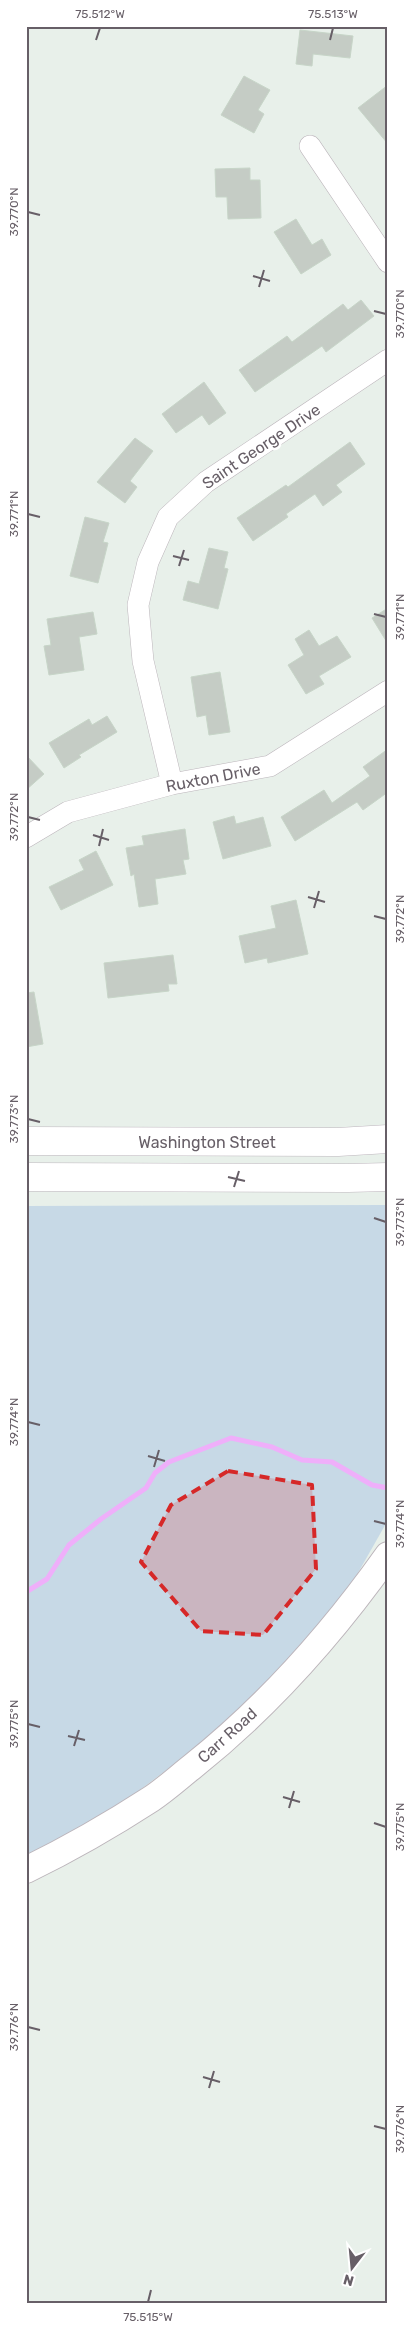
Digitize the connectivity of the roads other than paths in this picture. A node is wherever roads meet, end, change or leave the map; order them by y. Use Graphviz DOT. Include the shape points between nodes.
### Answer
graph roads {
  1 [pos="310,146"];
  2 [pos="388,262"];
  3 [pos="388,360"];
  4 [pos="388,691"];
  5 [pos="172,784"];
  6 [pos="26,837"];
  7 [pos="388,1139"];
  8 [pos="26,1141"];
  9 [pos="388,1176"];
  10 [pos="26,1177"];
  11 [pos="388,1555"];
  12 [pos="26,1870"];
  1 -- 2 [label="street"];
  3 -- 5 [label="street, Saint George Drive" via="206,482 168,517 148,562 138,605 143,661"];
  4 -- 5 [label="street, Ruxton Drive" via="270,766"];
  5 -- 6 [label="street, Ruxton Drive" via="68,812"];
  7 -- 8 [label="main road, Washington Street" via="338,1142"];
  9 -- 10 [label="main road"];
  11 -- 12 [label="street, Carr Road" via="353,1605 300,1666 223,1742 152,1798 81,1843"];
}
